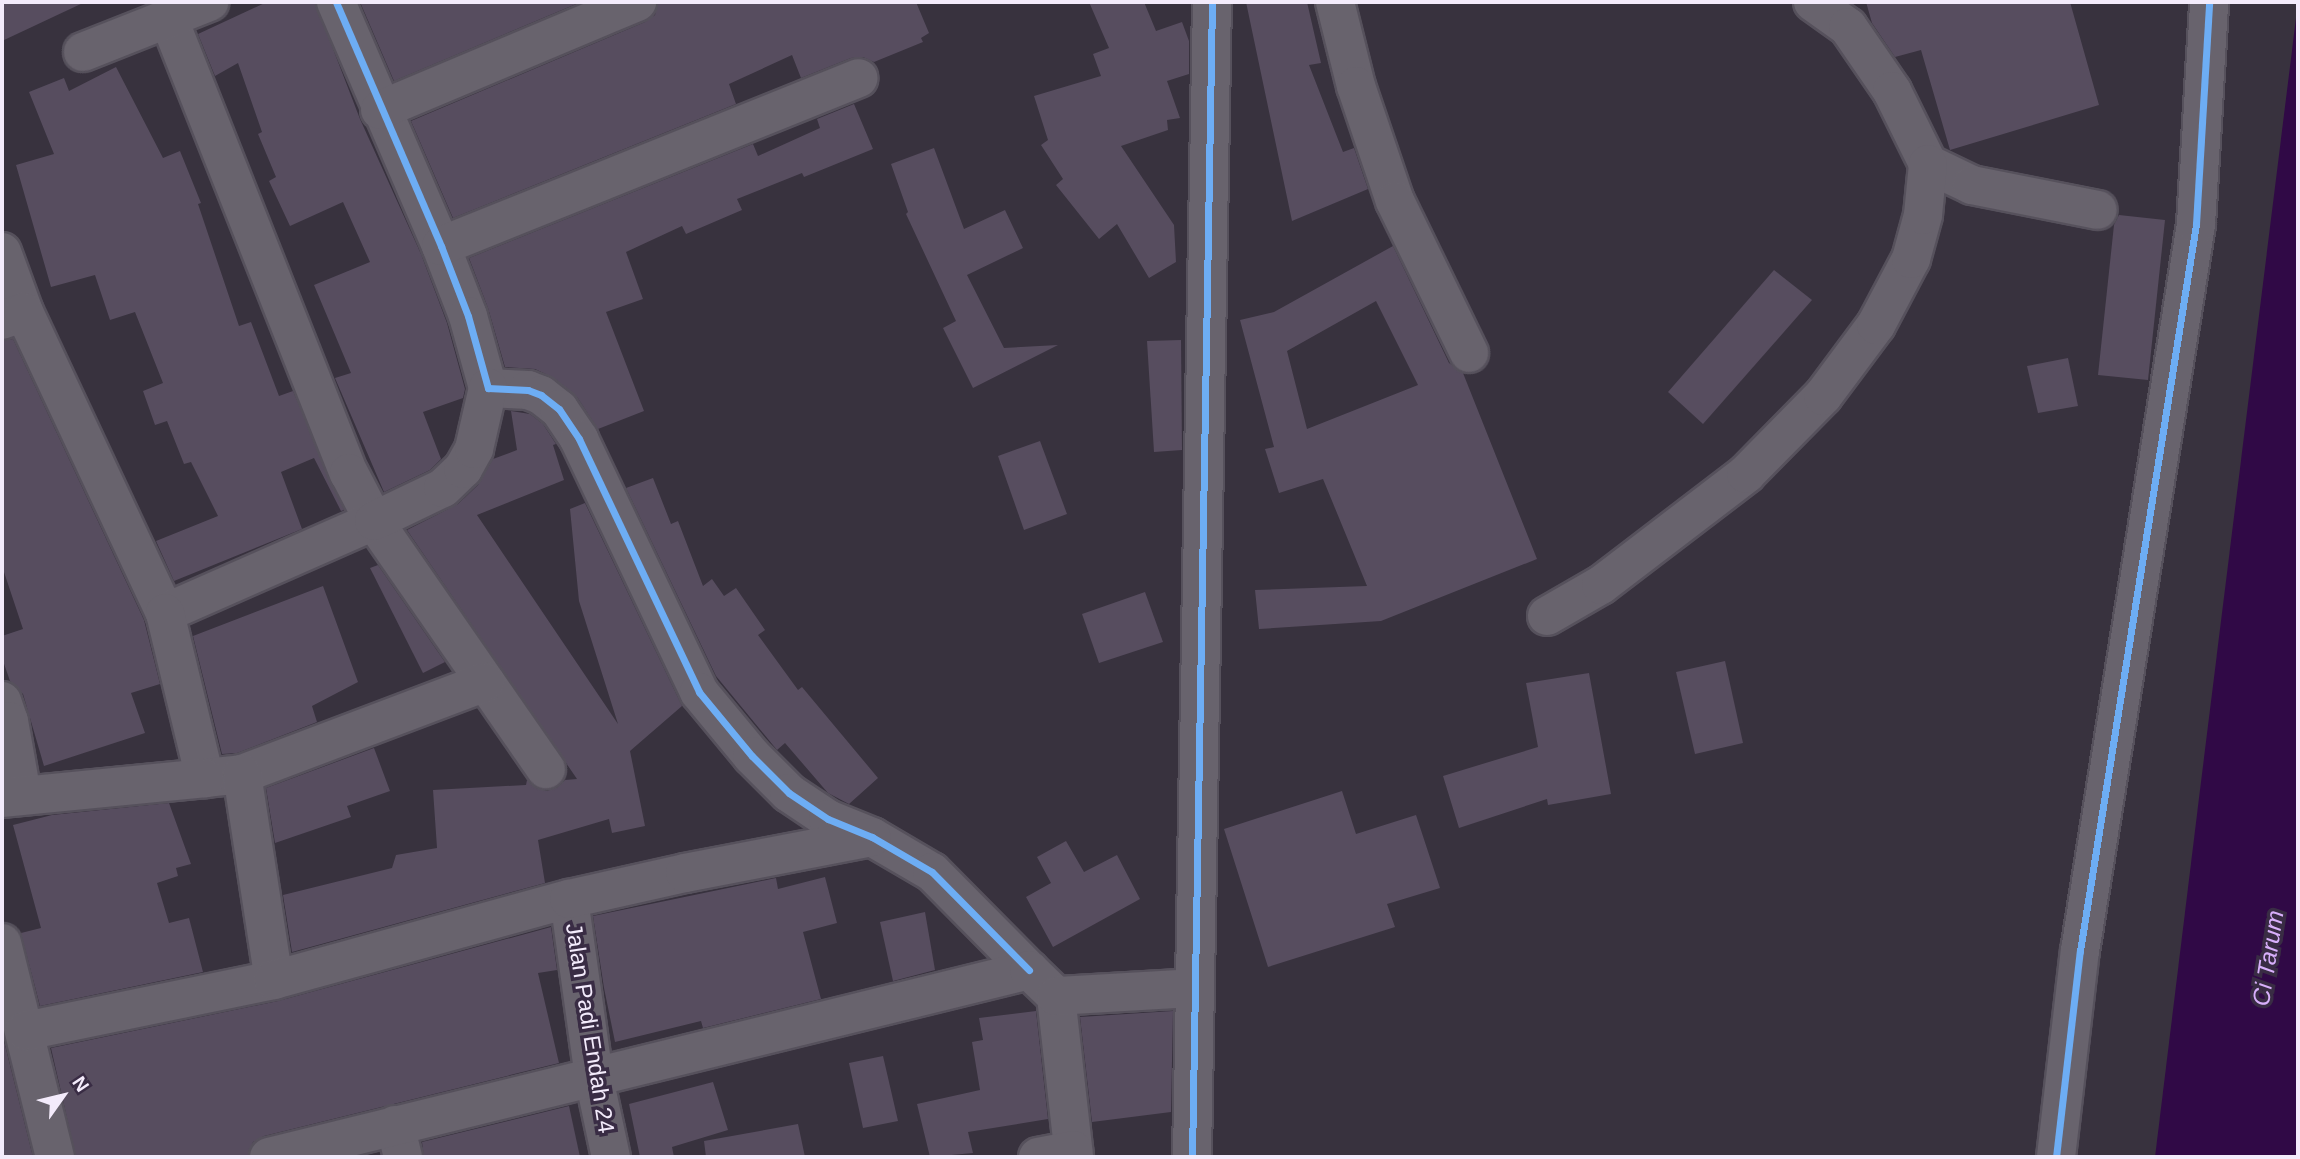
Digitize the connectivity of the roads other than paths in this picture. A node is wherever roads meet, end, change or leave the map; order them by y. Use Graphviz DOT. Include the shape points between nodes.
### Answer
graph roads {
  1 [pos="209,2"];
  2 [pos="336,2"];
  3 [pos="636,2"];
  4 [pos="1213,2"];
  5 [pos="1335,2"];
  6 [pos="1813,2"];
  7 [pos="2209,2"];
  8 [pos="168,17"];
  9 [pos="83,52"];
  10 [pos="859,78"];
  11 [pos="380,110"];
  12 [pos="1928,164"];
  13 [pos="2098,210"];
  14 [pos="441,246"];
  15 [pos="2,252"];
  16 [pos="13,316"];
  17 [pos="1469,353"];
  18 [pos="488,388"];
  19 [pos="374,522"];
  20 [pos="165,613"];
  21 [pos="1547,616"];
  22 [pos="485,682"];
  23 [pos="2,701"];
  24 [pos="546,769"];
  25 [pos="224,776"];
  26 [pos="12,797"];
  27 [pos="872,837"];
  28 [pos="569,899"];
  29 [pos="2,943"];
  30 [pos="1029,970"];
  31 [pos="274,980"];
  32 [pos="1195,988"];
  33 [pos="1056,996"];
  34 [pos="25,1031"];
  35 [pos="594,1078"];
  36 [pos="399,1141"];
  37 [pos="1062,1155"];
  38 [pos="55,1157"];
  39 [pos="269,1157"];
  40 [pos="611,1157"];
  41 [pos="1192,1157"];
  42 [pos="2056,1157"];
  1 -- 8 [label="street"];
  2 -- 11 [label="street"];
  3 -- 11 [label="street"];
  4 -- 32 [label="street"];
  5 -- 17 [label="street" via="1356,86 1395,201"];
  6 -- 12 [label="street" via="1847,27 1892,91"];
  7 -- 42 [label="street" via="2196,224 2080,951"];
  8 -- 9 [label="street"];
  8 -- 19 [label="street" via="334,436"];
  10 -- 14 [label="street"];
  11 -- 14 [label="street"];
  12 -- 13 [label="street" via="1972,185"];
  12 -- 21 [label="street" via="1923,215 1911,258 1876,325 1823,396 1746,474 1601,585"];
  14 -- 18 [label="street" via="468,316"];
  15 -- 16 [label="street"];
  16 -- 20 [label="street"];
  18 -- 19 [label="street" via="474,449 463,469 443,488"];
  18 -- 27 [label="street" via="528,390 559,409 579,439 699,692 789,793 828,819"];
  19 -- 20 [label="street"];
  19 -- 22 [label="street"];
  20 -- 25 [label="street"];
  22 -- 24 [label="street"];
  22 -- 25 [label="street"];
  23 -- 26 [label="street" via="9,721"];
  25 -- 26 [label="street"];
  25 -- 31 [label="street"];
  27 -- 28 [label="street"];
  27 -- 30 [label="street" via="932,872"];
  28 -- 31 [label="street"];
  28 -- 35 [label="street, Jalan Padi Endah 24"];
  29 -- 34 [label="street"];
  30 -- 33 [label="street"];
  30 -- 35 [label="street"];
  31 -- 34 [label="street"];
  32 -- 33 [label="street"];
  32 -- 41 [label="street"];
  33 -- 37 [label="street"];
  34 -- 38 [label="street"];
  35 -- 36 [label="street"];
  35 -- 40 [label="street, Jalan Padi Endah 24"];
  36 -- 39 [label="street"];
}
